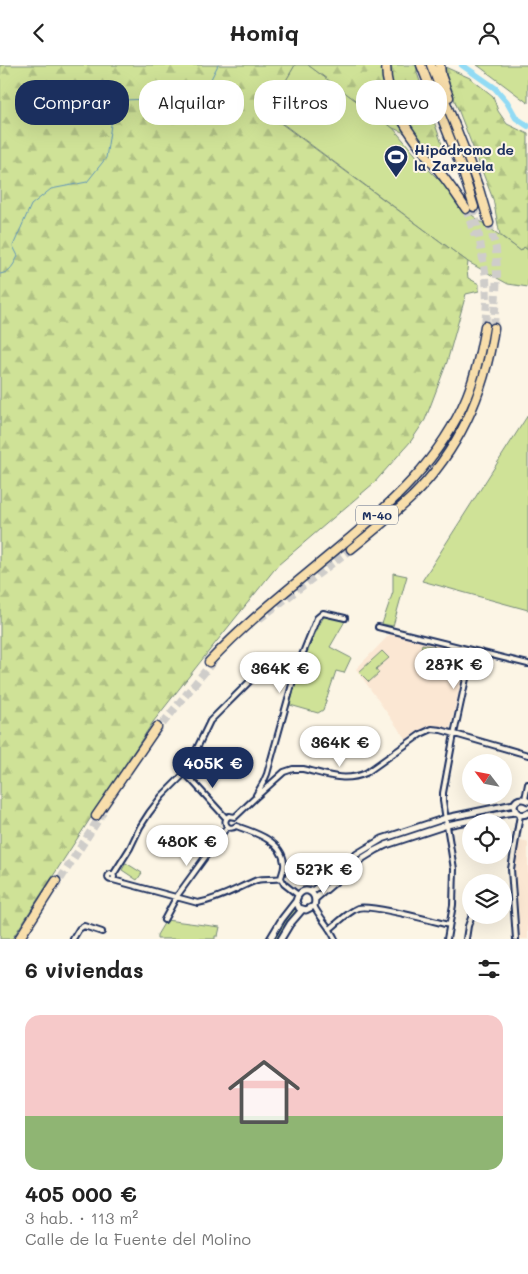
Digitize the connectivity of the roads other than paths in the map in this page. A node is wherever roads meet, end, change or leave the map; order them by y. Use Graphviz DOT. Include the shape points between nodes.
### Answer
graph roads {
  1 [pos="386,65"];
  2 [pos="421,65"];
  3 [pos="431,65"];
  4 [pos="440,65"];
  5 [pos="460,133"];
  6 [pos="489,223"];
  7 [pos="483,326"];
  8 [pos="494,328"];
  9 [pos="351,549"];
  10 [pos="345,618"];
  11 [pos="378,627"];
  12 [pos="472,651"];
  13 [pos="209,662"];
  14 [pos="528,664"];
  15 [pos="296,670"];
  16 [pos="157,727"];
  17 [pos="454,734"];
  18 [pos="528,755"];
  19 [pos="185,773"];
  20 [pos="264,781"];
  21 [pos="272,784"];
  22 [pos="528,784"];
  23 [pos="268,787"];
  24 [pos="255,798"];
  25 [pos="526,800"];
  26 [pos="514,804"];
  27 [pos="518,813"];
  28 [pos="528,813"];
  29 [pos="96,816"];
  30 [pos="235,817"];
  31 [pos="226,818"];
  32 [pos="446,818"];
  33 [pos="447,825"];
  34 [pos="236,826"];
  35 [pos="227,827"];
  36 [pos="281,878"];
  37 [pos="56,881"];
  38 [pos="310,892"];
  39 [pos="298,895"];
  40 [pos="178,896"];
  41 [pos="315,899"];
  42 [pos="296,901"];
  43 [pos="312,908"];
  44 [pos="302,910"];
  45 [pos="164,919"];
  46 [pos="469,924"];
  47 [pos="450,925"];
  48 [pos="330,929"];
  49 [pos="102,931"];
  50 [pos="18,939"];
  51 [pos="73,939"];
  52 [pos="270,939"];
  53 [pos="281,939"];
  54 [pos="335,939"];
  55 [pos="447,939"];
  56 [pos="466,939"];
  57 [pos="516,939"];
  1 -- 2 [label="highway" via="388,85 398,114 470,208 462,169"];
  3 -- 5 [label="highway"];
  4 -- 5 [label="highway"];
  5 -- 6 [label="highway" via="470,154 469,161"];
  7 -- 13 [label="highway, M-40" via="481,353 467,397 441,444 412,481 246,625"];
  8 -- 9 [label="highway, M-40" via="485,376 476,402 450,451 413,496"];
  10 -- 15 [label="street" via="320,614"];
  11 -- 12 [label="street"];
  12 -- 14 [label="street"];
  12 -- 17 [label="street"];
  15 -- 19 [label="street" via="270,663 264,667 210,721"];
  15 -- 20 [label="street"];
  16 -- 29 [label="highway"];
  17 -- 18 [label="street"];
  17 -- 21 [label="street" via="436,729 427,731 359,777 342,779 298,768 284,772"];
  17 -- 32 [label="street" via="443,793"];
  19 -- 31 [label="street"];
  19 -- 40 [label="street" via="149,813 113,877 116,881"];
  20 -- 21 [label="street"];
  20 -- 23 [label="street"];
  20 -- 24 [label="street"];
  21 -- 23 [label="street"];
  22 -- 25 [label="street"];
  23 -- 24 [label="street"];
  24 -- 30 [label="street"];
  25 -- 26 [label="street" via="520,799"];
  26 -- 27 [label="street"];
  26 -- 32 [label="street"];
  27 -- 28 [label="street"];
  27 -- 33 [label="street"];
  27 -- 57 [label="street" via="510,869"];
  30 -- 31 [label="street"];
  30 -- 34 [label="street"];
  31 -- 35 [label="street"];
  32 -- 33 [label="street"];
  32 -- 38 [label="street" via="382,839 357,854"];
  33 -- 41 [label="street" via="376,850"];
  33 -- 47 [label="street" via="454,869 454,905"];
  34 -- 35 [label="street"];
  34 -- 36 [label="street" via="272,842 284,861"];
  35 -- 40 [label="street"];
  36 -- 39 [label="street"];
  36 -- 40 [label="street" via="258,880 212,901 198,903"];
  37 -- 50 [label="highway"];
  38 -- 39 [label="street"];
  38 -- 41 [label="street"];
  39 -- 42 [label="street"];
  40 -- 45 [label="street"];
  41 -- 43 [label="street"];
  42 -- 44 [label="street"];
  42 -- 52 [label="street"];
  43 -- 44 [label="street"];
  43 -- 48 [label="street"];
  44 -- 53 [label="street"];
  46 -- 56 [label="street"];
  47 -- 48 [label="street" via="362,907 351,911"];
  47 -- 55 [label="street"];
  48 -- 54 [label="street"];
  49 -- 51 [label="street" via="84,926"];
}
